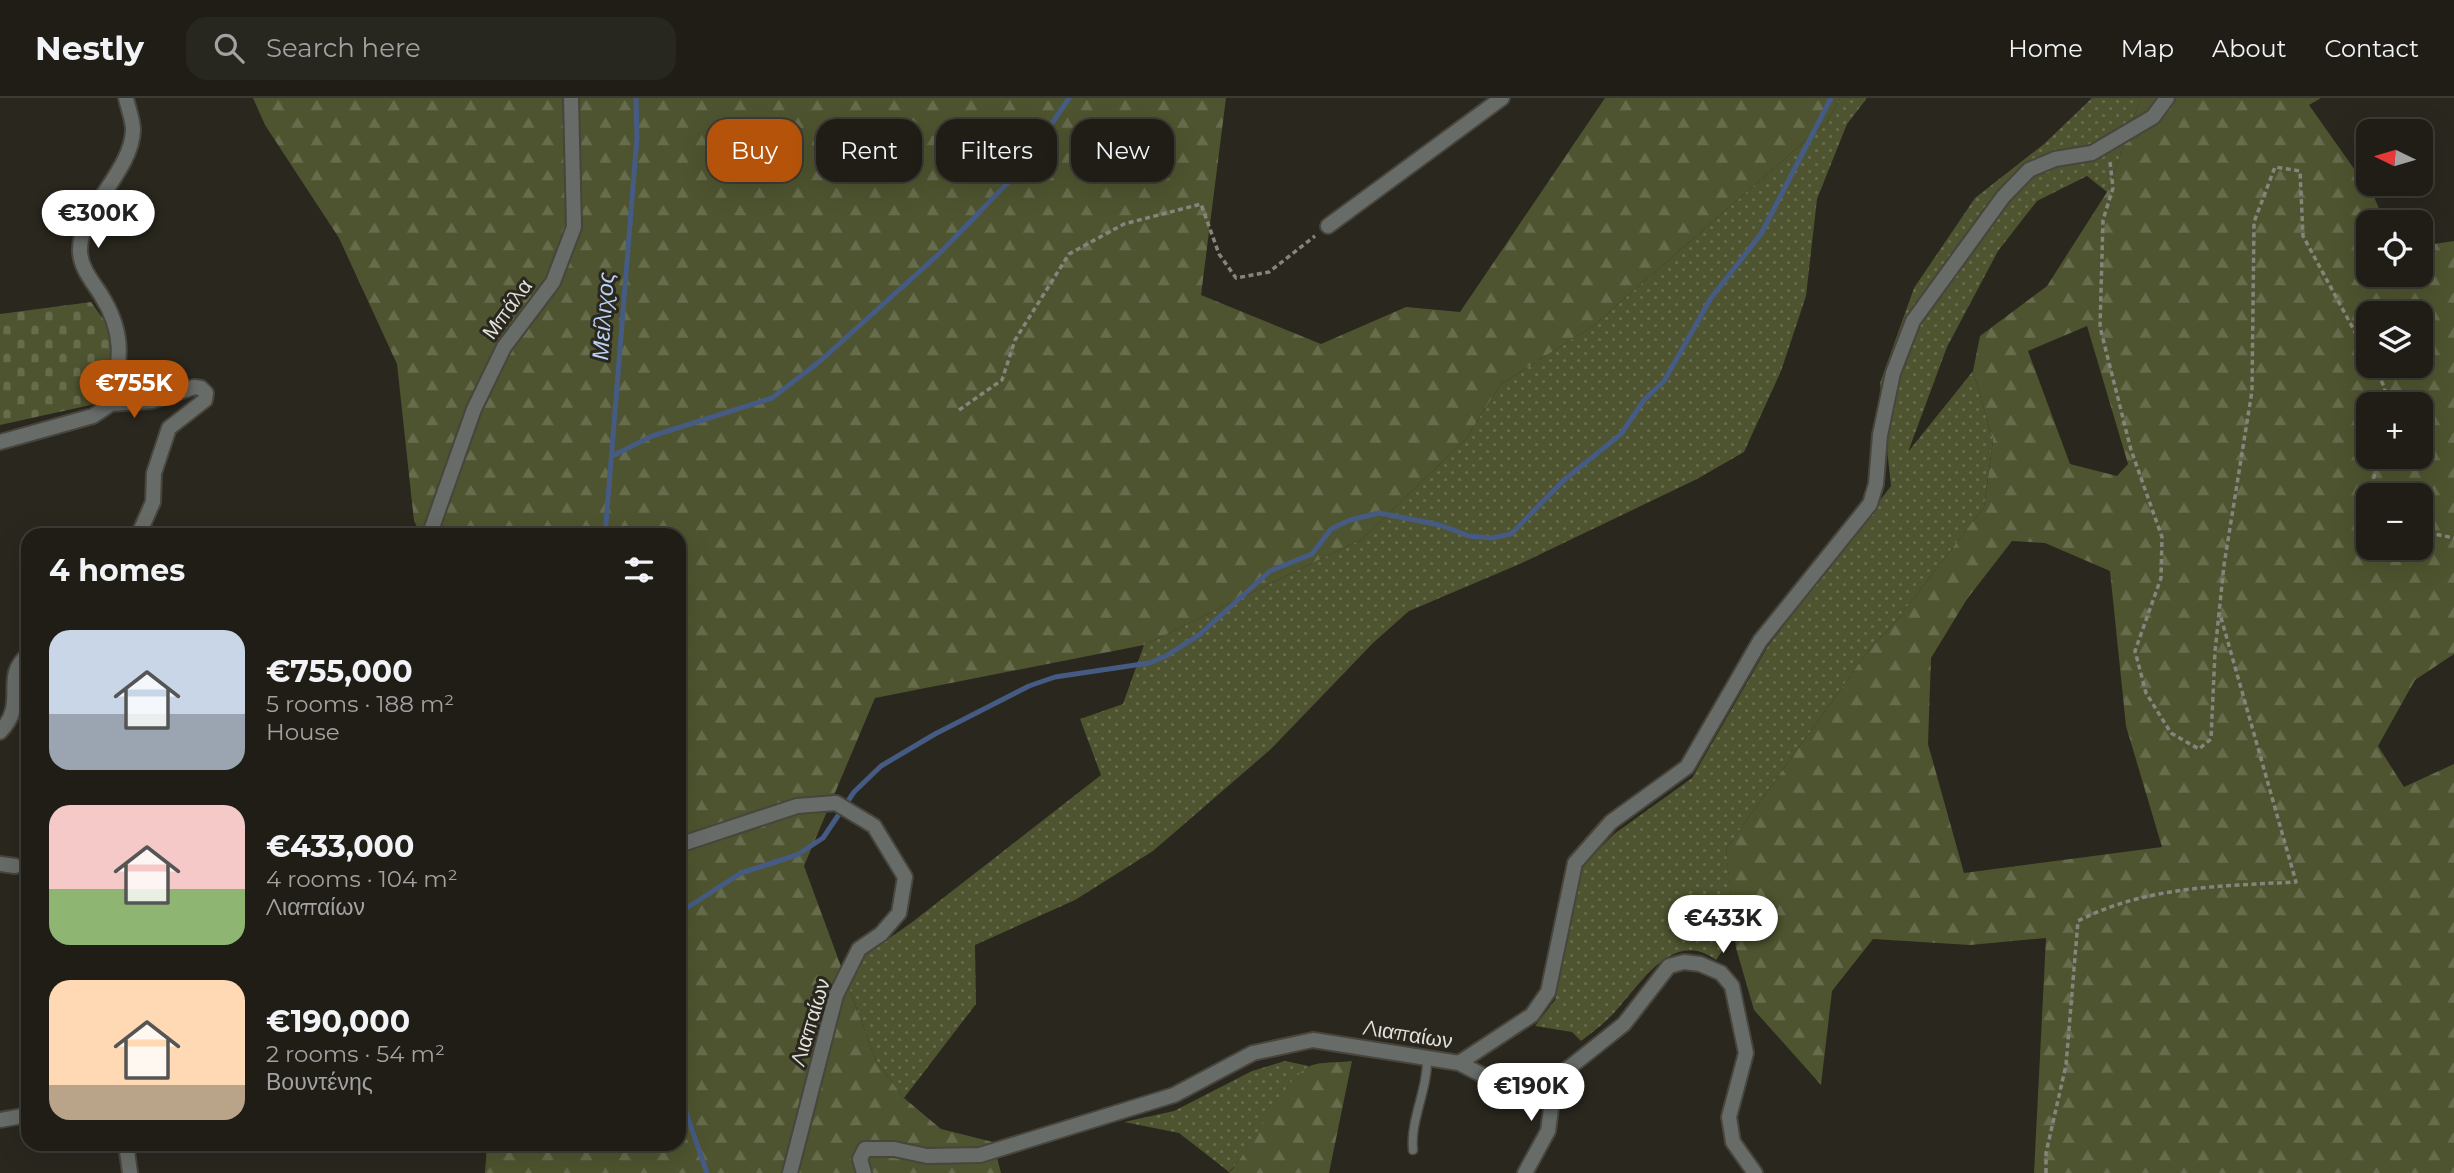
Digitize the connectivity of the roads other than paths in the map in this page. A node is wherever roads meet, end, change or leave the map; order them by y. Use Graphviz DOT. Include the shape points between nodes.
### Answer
graph roads {
  1 [pos="126,98"];
  2 [pos="571,98"];
  3 [pos="1502,98"];
  4 [pos="2167,98"];
  5 [pos="1328,226"];
  6 [pos="111,404"];
  7 [pos="0,442"];
  8 [pos="142,528"];
  9 [pos="432,528"];
  10 [pos="21,661"];
  11 [pos="0,732"];
  12 [pos="686,843"];
  13 [pos="1427,1058"];
  14 [pos="1459,1063"];
  15 [pos="1555,1079"];
  16 [pos="0,1105"];
  17 [pos="4,1119"];
  18 [pos="1413,1150"];
  19 [pos="127,1151"];
  20 [pos="130,1173"];
  21 [pos="790,1173"];
  22 [pos="864,1173"];
  23 [pos="1525,1173"];
  24 [pos="1755,1173"];
  1 -- 6 [label="street" via="133,129 128,151 84,232 80,251 85,271 113,316 120,341"];
  2 -- 9 [label="street, Μπάλα" via="574,227 552,282 503,346 474,409"];
  3 -- 5 [label="street"];
  4 -- 14 [label="street" via="2153,117 2092,153 2055,159 2029,170 2003,198 1913,321 1893,373 1870,504 1760,641 1687,767 1611,822 1575,863 1548,992 1532,1015"];
  6 -- 7 [label="street" via="93,416"];
  6 -- 8 [label="street" via="152,401 194,387 206,393 202,403 169,428 154,473 153,502"];
  10 -- 11 [label="street" via="13,674 11,720"];
  12 -- 21 [label="street, Λιαπαίων" via="797,806 836,803 874,826 905,877 899,913 859,949 836,995"];
  13 -- 14 [label="street, Λιαπαίων"];
  13 -- 18 [label="lane" via="1427,1081 1411,1134"];
  13 -- 22 [label="street, Λιαπαίων" via="1313,1040 1254,1053 1174,1095 980,1155 928,1156 865,1149 860,1159"];
  14 -- 15 [label="street, Λιαπαίων" via="1511,1085"];
  15 -- 23 [label="street" via="1548,1130"];
  15 -- 24 [label="street" via="1624,1024 1669,966 1684,961 1721,973 1732,986 1746,1053 1729,1117 1732,1142"];
  16 -- 17 [label="street"];
  19 -- 20 [label="street"];
}
